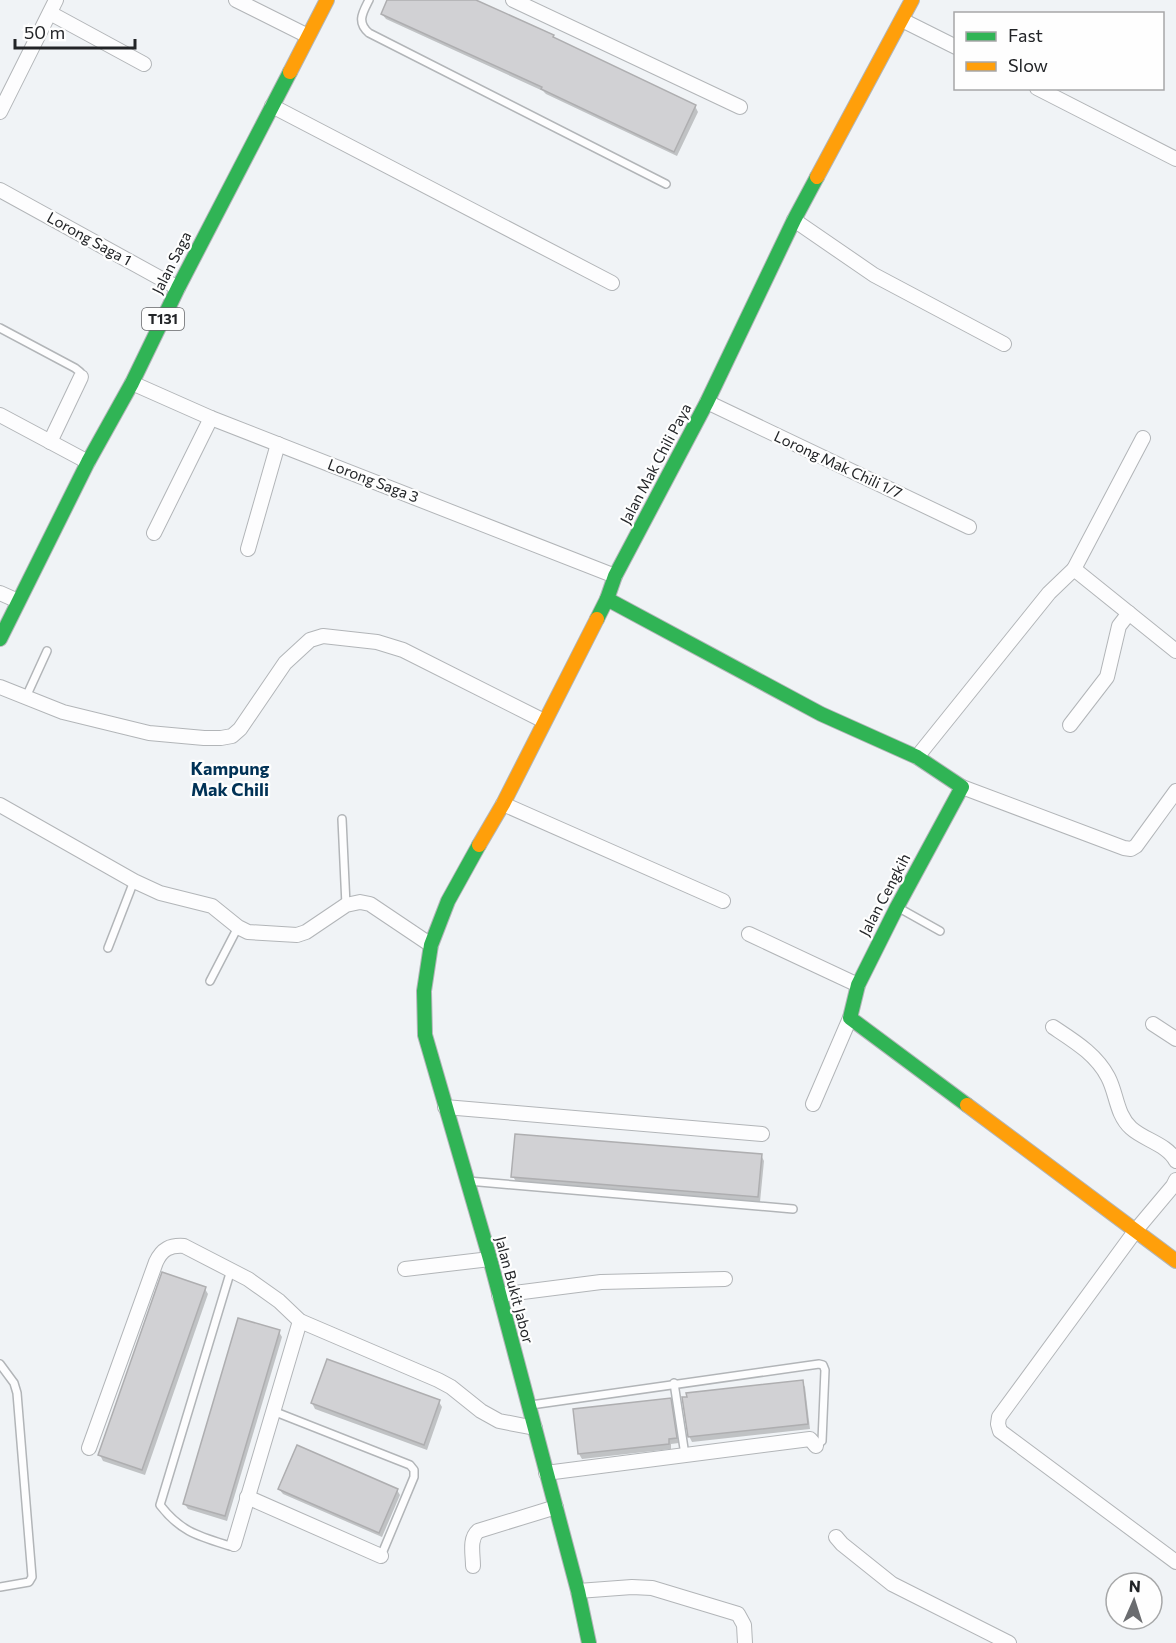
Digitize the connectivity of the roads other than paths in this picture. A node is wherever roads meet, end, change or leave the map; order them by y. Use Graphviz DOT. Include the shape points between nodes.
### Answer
graph roads {
  1 [pos="56,0"];
  2 [pos="236,0"];
  3 [pos="327,0"];
  4 [pos="369,0"];
  5 [pos="513,0"];
  6 [pos="910,1"];
  7 [pos="50,13"];
  8 [pos="902,20"];
  9 [pos="308,36"];
  10 [pos="954,46"];
  11 [pos="144,64"];
  12 [pos="1041,90"];
  13 [pos="272,106"];
  14 [pos="740,107"];
  15 [pos="0,112"];
  16 [pos="1176,159"];
  17 [pos="666,184"];
  18 [pos="0,190"];
  19 [pos="794,220"];
  20 [pos="612,283"];
  21 [pos="178,288"];
  22 [pos="0,328"];
  23 [pos="1004,344"];
  24 [pos="81,377"];
  25 [pos="132,383"];
  26 [pos="707,402"];
  27 [pos="0,415"];
  28 [pos="211,418"];
  29 [pos="1143,438"];
  30 [pos="50,442"];
  31 [pos="278,444"];
  32 [pos="88,462"];
  33 [pos="969,527"];
  34 [pos="154,533"];
  35 [pos="248,549"];
  36 [pos="1074,568"];
  37 [pos="615,576"];
  38 [pos="0,592"];
  39 [pos="607,599"];
  40 [pos="18,601"];
  41 [pos="1129,614"];
  42 [pos="0,639"];
  43 [pos="47,651"];
  44 [pos="1176,651"];
  45 [pos="0,687"];
  46 [pos="26,697"];
  47 [pos="544,721"];
  48 [pos="1070,725"];
  49 [pos="917,757"];
  50 [pos="962,787"];
  51 [pos="1174,799"];
  52 [pos="503,804"];
  53 [pos="0,805"];
  54 [pos="342,819"];
  55 [pos="135,882"];
  56 [pos="723,901"];
  57 [pos="346,905"];
  58 [pos="897,907"];
  59 [pos="238,927"];
  60 [pos="940,931"];
  61 [pos="749,934"];
  62 [pos="431,945"];
  63 [pos="108,948"];
  64 [pos="210,981"];
  65 [pos="858,985"];
  66 [pos="850,1018"];
  67 [pos="1153,1024"];
  68 [pos="1053,1027"];
  69 [pos="1176,1039"];
  70 [pos="813,1104"];
  71 [pos="445,1107"];
  72 [pos="762,1134"];
  73 [pos="1176,1161"];
  74 [pos="1176,1180"];
  75 [pos="466,1181"];
  76 [pos="793,1209"];
  77 [pos="1136,1230"];
  78 [pos="490,1259"];
  79 [pos="1176,1261"];
  80 [pos="231,1269"];
  81 [pos="405,1269"];
  82 [pos="725,1279"];
  83 [pos="499,1295"];
  84 [pos="300,1321"];
  85 [pos="0,1364"];
  86 [pos="674,1383"];
  87 [pos="528,1406"];
  88 [pos="272,1411"];
  89 [pos="535,1428"];
  90 [pos="816,1446"];
  91 [pos="89,1448"];
  92 [pos="685,1455"];
  93 [pos="546,1473"];
  94 [pos="248,1497"];
  95 [pos="556,1507"];
  96 [pos="836,1538"];
  97 [pos="234,1545"];
  98 [pos="381,1556"];
  99 [pos="1176,1563"];
  100 [pos="473,1566"];
  101 [pos="0,1587"];
  102 [pos="578,1591"];
  103 [pos="589,1643"];
  104 [pos="745,1643"];
  105 [pos="1009,1643"];
  1 -- 7 [label="street"];
  2 -- 9 [label="street"];
  3 -- 9 [label="street, Jalan Saga / T131"];
  4 -- 17 [label="lane" via="361,19 369,33"];
  5 -- 14 [label="street"];
  6 -- 8 [label="street, Jalan Mak Chili Paya"];
  7 -- 11 [label="street"];
  7 -- 15 [label="street"];
  8 -- 10 [label="street"];
  8 -- 19 [label="street, Jalan Mak Chili Paya"];
  9 -- 13 [label="street, Jalan Saga / T131"];
  12 -- 16 [label="street"];
  13 -- 20 [label="street"];
  13 -- 21 [label="street, Jalan Saga / T131"];
  18 -- 21 [label="street, Lorong Saga 1"];
  19 -- 23 [label="street" via="874,275"];
  19 -- 26 [label="street, Jalan Mak Chili Paya"];
  21 -- 25 [label="street, Jalan Saga / T131"];
  22 -- 24 [label="lane" via="75,368"];
  24 -- 30 [label="street"];
  25 -- 28 [label="street, Lorong Saga 3"];
  25 -- 32 [label="street, Jalan Saga / T131"];
  26 -- 33 [label="street, Lorong Mak Chili 1/7"];
  26 -- 37 [label="street, Jalan Mak Chili Paya"];
  27 -- 30 [label="street"];
  28 -- 31 [label="street, Lorong Saga 3"];
  28 -- 34 [label="street"];
  29 -- 36 [label="street"];
  30 -- 32 [label="street"];
  31 -- 35 [label="street"];
  31 -- 37 [label="street, Lorong Saga 3"];
  32 -- 40 [label="street, Jalan Saga / T131"];
  36 -- 41 [label="street"];
  36 -- 49 [label="street" via="1049,592"];
  37 -- 39 [label="street, Jalan Mak Chili Paya"];
  38 -- 40 [label="street"];
  39 -- 47 [label="street, Jalan Mak Chili Paya"];
  39 -- 49 [label="street" via="821,714"];
  40 -- 42 [label="street, Jalan Saga / T131"];
  41 -- 44 [label="street"];
  41 -- 48 [label="street" via="1119,626 1107,678"];
  43 -- 46 [label="lane"];
  45 -- 46 [label="street"];
  46 -- 47 [label="street" via="63,711 149,733 204,738 232,736 285,663 310,640 323,636 377,642 403,650"];
  47 -- 52 [label="street, Jalan Mak Chili Paya"];
  49 -- 50 [label="street"];
  50 -- 51 [label="street" via="1131,849"];
  50 -- 58 [label="street, Jalan Cengkih"];
  52 -- 56 [label="street"];
  52 -- 62 [label="street, Jalan Mak Chili Paya" via="448,901"];
  53 -- 55 [label="street"];
  54 -- 57 [label="lane"];
  55 -- 59 [label="street" via="171,897 212,906"];
  55 -- 63 [label="lane"];
  57 -- 59 [label="street" via="297,935 258,934"];
  57 -- 62 [label="street" via="370,904"];
  58 -- 60 [label="lane"];
  58 -- 65 [label="street, Jalan Cengkih"];
  59 -- 64 [label="lane"];
  61 -- 65 [label="street"];
  62 -- 71 [label="street, Jalan Bukit Jabor" via="426,969 425,1035"];
  65 -- 66 [label="street, Jalan Cengkih"];
  66 -- 70 [label="street"];
  66 -- 77 [label="street"];
  67 -- 69 [label="street"];
  68 -- 73 [label="street" via="1087,1050 1100,1065 1109,1078 1121,1114 1133,1130 1164,1148"];
  71 -- 72 [label="street"];
  71 -- 75 [label="street, Jalan Bukit Jabor"];
  74 -- 77 [label="street"];
  75 -- 76 [label="lane"];
  75 -- 78 [label="street, Jalan Bukit Jabor"];
  77 -- 79 [label="street"];
  77 -- 99 [label="street" via="999,1417 998,1424 1000,1431"];
  78 -- 81 [label="street"];
  78 -- 83 [label="street, Jalan Bukit Jabor"];
  80 -- 84 [label="street" via="266,1291"];
  80 -- 91 [label="street" via="184,1246 174,1246 160,1254"];
  80 -- 97 [label="lane" via="160,1505 172,1521 194,1535"];
  82 -- 83 [label="street" via="601,1282"];
  83 -- 87 [label="street, Jalan Bukit Jabor"];
  84 -- 88 [label="street"];
  84 -- 89 [label="street" via="444,1383 499,1421"];
  85 -- 101 [label="lane" via="17,1393 32,1577 29,1582"];
  86 -- 87 [label="lane"];
  86 -- 90 [label="lane" via="823,1365 822,1441"];
  86 -- 92 [label="lane"];
  87 -- 89 [label="street, Jalan Bukit Jabor"];
  88 -- 94 [label="street"];
  88 -- 98 [label="lane" via="410,1465 414,1470"];
  89 -- 93 [label="street, Jalan Bukit Jabor"];
  90 -- 92 [label="street" via="810,1439"];
  92 -- 93 [label="street"];
  93 -- 95 [label="street, Jalan Bukit Jabor"];
  94 -- 97 [label="street"];
  94 -- 98 [label="street"];
  95 -- 100 [label="street" via="478,1531 472,1541"];
  95 -- 102 [label="street, Jalan Bukit Jabor"];
  96 -- 105 [label="street" via="892,1584"];
  102 -- 103 [label="street, Jalan Bukit Jabor"];
  102 -- 104 [label="street" via="642,1587 738,1614 744,1625"];
}
